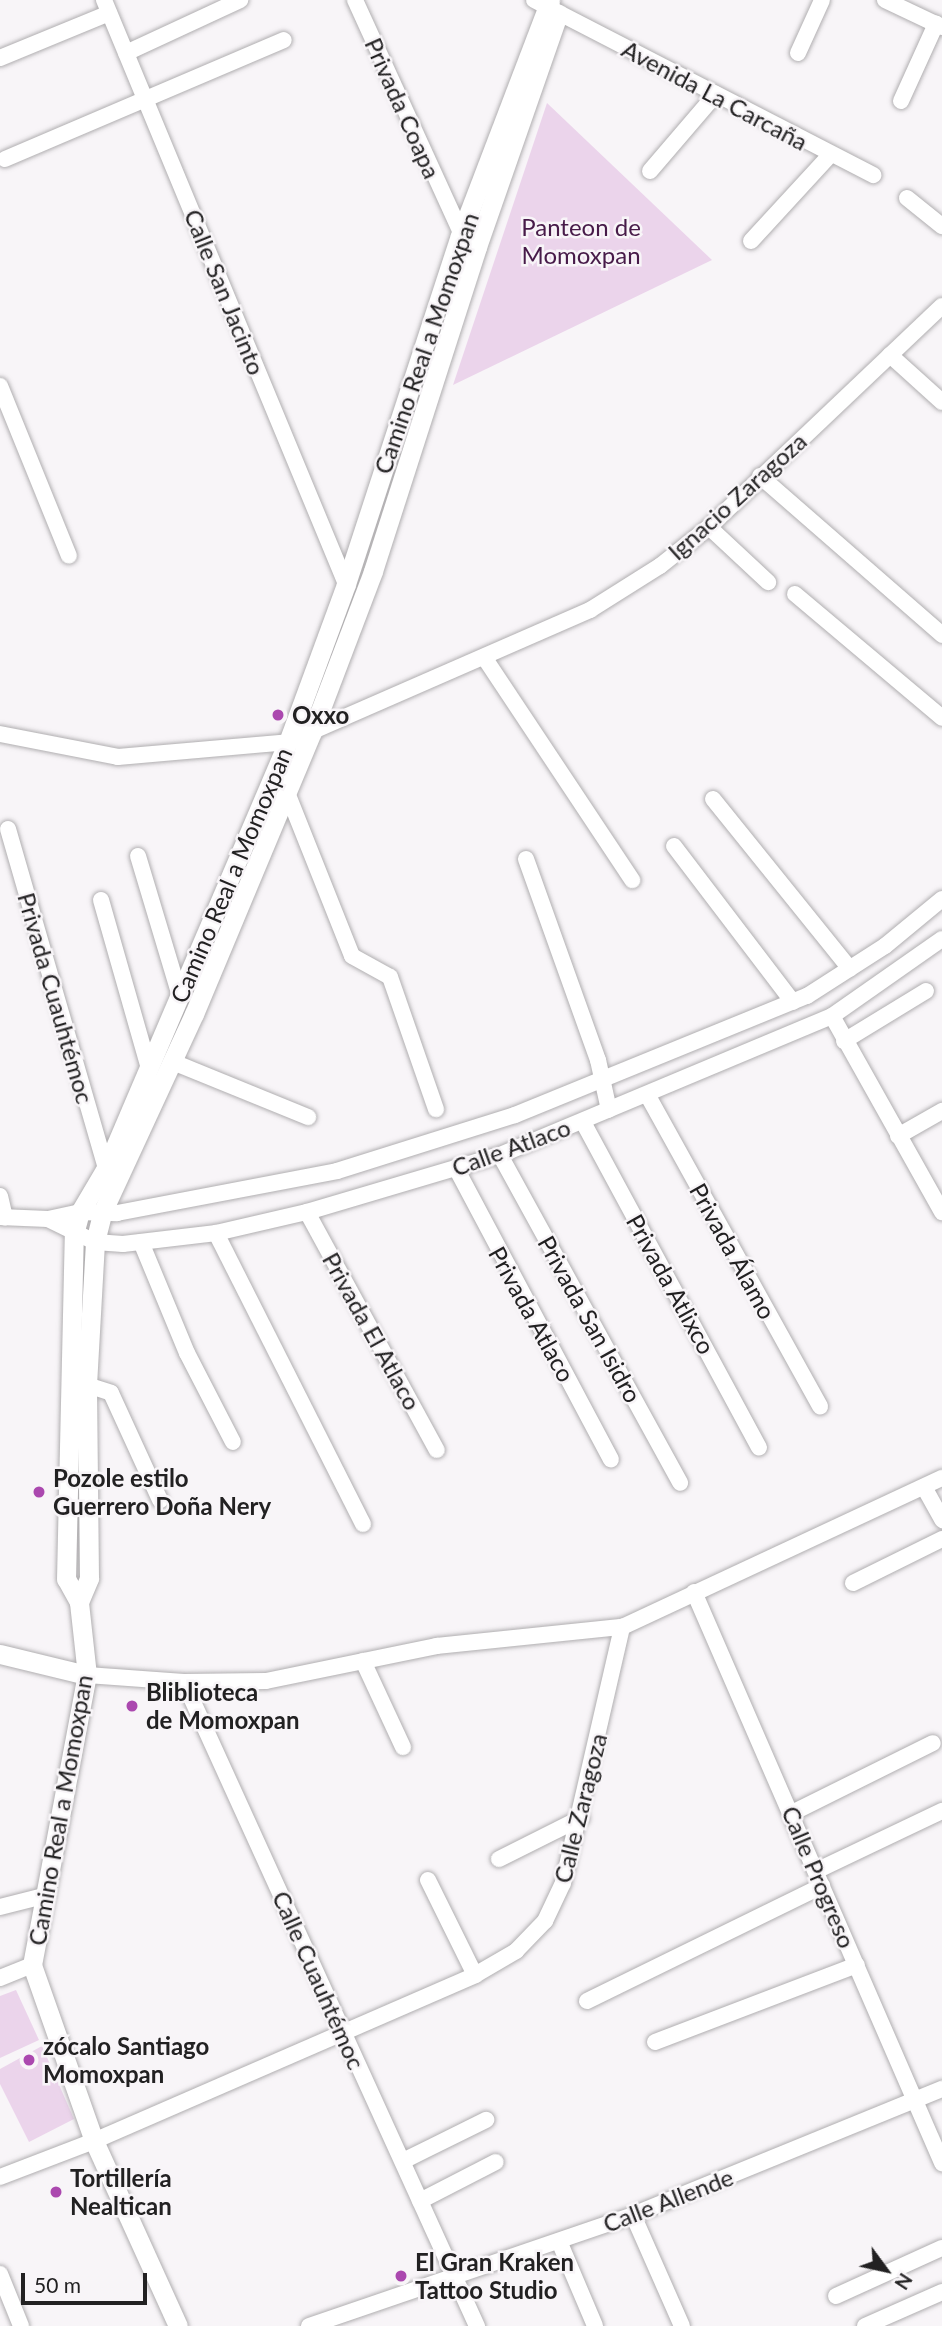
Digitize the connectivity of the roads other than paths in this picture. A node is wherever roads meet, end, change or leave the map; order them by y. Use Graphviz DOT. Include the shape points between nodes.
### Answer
graph roads {
  1 [pos="240,0"];
  2 [pos="355,0"];
  3 [pos="822,0"];
  4 [pos="886,0"];
  5 [pos="551,4"];
  6 [pos="106,6"];
  7 [pos="939,25"];
  8 [pos="284,40"];
  9 [pos="126,53"];
  10 [pos="798,53"];
  11 [pos="0,58"];
  12 [pos="716,94"];
  13 [pos="146,101"];
  14 [pos="901,101"];
  15 [pos="830,155"];
  16 [pos="5,159"];
  17 [pos="650,171"];
  18 [pos="873,175"];
  19 [pos="908,198"];
  20 [pos="942,226"];
  21 [pos="460,236"];
  22 [pos="751,241"];
  23 [pos="477,247"];
  24 [pos="942,306"];
  25 [pos="890,355"];
  26 [pos="0,386"];
  27 [pos="942,402"];
  28 [pos="760,477"];
  29 [pos="709,527"];
  30 [pos="69,556"];
  31 [pos="768,582"];
  32 [pos="346,584"];
  33 [pos="795,594"];
  34 [pos="942,635"];
  35 [pos="484,657"];
  36 [pos="942,718"];
  37 [pos="312,732"];
  38 [pos="0,734"];
  39 [pos="288,741"];
  40 [pos="288,795"];
  41 [pos="713,799"];
  42 [pos="8,829"];
  43 [pos="674,846"];
  44 [pos="138,856"];
  45 [pos="526,859"];
  46 [pos="632,880"];
  47 [pos="942,899"];
  48 [pos="101,900"];
  49 [pos="942,939"];
  50 [pos="885,946"];
  51 [pos="850,969"];
  52 [pos="901,971"];
  53 [pos="926,991"];
  54 [pos="177,1001"];
  55 [pos="793,1002"];
  56 [pos="194,1014"];
  57 [pos="832,1016"];
  58 [pos="845,1041"];
  59 [pos="173,1062"];
  60 [pos="149,1068"];
  61 [pos="603,1080"];
  62 [pos="648,1096"];
  63 [pos="436,1109"];
  64 [pos="609,1110"];
  65 [pos="942,1111"];
  66 [pos="308,1117"];
  67 [pos="583,1122"];
  68 [pos="898,1136"];
  69 [pos="500,1155"];
  70 [pos="106,1168"];
  71 [pos="456,1168"];
  72 [pos="337,1171"];
  73 [pos="0,1196"];
  74 [pos="348,1200"];
  75 [pos="80,1212"];
  76 [pos="307,1212"];
  77 [pos="942,1212"];
  78 [pos="102,1213"];
  79 [pos="3,1217"];
  80 [pos="48,1219"];
  81 [pos="216,1233"];
  82 [pos="74,1234"];
  83 [pos="95,1242"];
  84 [pos="141,1242"];
  85 [pos="87,1385"];
  86 [pos="820,1406"];
  87 [pos="233,1442"];
  88 [pos="759,1447"];
  89 [pos="437,1450"];
  90 [pos="611,1459"];
  91 [pos="942,1478"];
  92 [pos="680,1483"];
  93 [pos="924,1487"];
  94 [pos="160,1500"];
  95 [pos="942,1520"];
  96 [pos="363,1524"];
  97 [pos="942,1539"];
  98 [pos="853,1583"];
  99 [pos="694,1592"];
  100 [pos="79,1602"];
  101 [pos="622,1627"];
  102 [pos="0,1654"];
  103 [pos="363,1661"];
  104 [pos="87,1675"];
  105 [pos="184,1682"];
  106 [pos="933,1743"];
  107 [pos="403,1747"];
  108 [pos="942,1811"];
  109 [pos="792,1813"];
  110 [pos="581,1818"];
  111 [pos="499,1859"];
  112 [pos="819,1879"];
  113 [pos="428,1880"];
  114 [pos="47,1895"];
  115 [pos="0,1907"];
  116 [pos="32,1965"];
  117 [pos="857,1965"];
  118 [pos="475,1975"];
  119 [pos="0,1978"];
  120 [pos="587,2001"];
  121 [pos="342,2034"];
  122 [pos="655,2042"];
  123 [pos="942,2089"];
  124 [pos="914,2101"];
  125 [pos="486,2120"];
  126 [pos="94,2141"];
  127 [pos="403,2161"];
  128 [pos="496,2162"];
  129 [pos="942,2163"];
  130 [pos="0,2177"];
  131 [pos="420,2201"];
  132 [pos="633,2215"];
  133 [pos="559,2241"];
  134 [pos="942,2248"];
  135 [pos="0,2274"];
  136 [pos="453,2278"];
  137 [pos="942,2292"];
  138 [pos="836,2296"];
  139 [pos="21,2326"];
  140 [pos="178,2326"];
  141 [pos="309,2326"];
  142 [pos="477,2326"];
  143 [pos="595,2326"];
  144 [pos="682,2326"];
  145 [pos="865,2326"];
  1 -- 9 [label="street"];
  2 -- 21 [label="street, Privada Coapa"];
  3 -- 10 [label="street"];
  4 -- 7 [label="street"];
  5 -- 12 [label="street, Avenida La Carcaña"];
  5 -- 21 [label="street, Camino Real a Momoxpan"];
  5 -- 23 [label="street, Camino Real a Momoxpan"];
  6 -- 9 [label="street, Calle San Jacinto"];
  6 -- 11 [label="street"];
  7 -- 14 [label="street"];
  8 -- 13 [label="street"];
  9 -- 13 [label="street, Calle San Jacinto"];
  12 -- 15 [label="street, Avenida La Carcaña"];
  12 -- 17 [label="street"];
  13 -- 16 [label="street"];
  13 -- 32 [label="street, Calle San Jacinto"];
  15 -- 18 [label="street, Avenida La Carcaña"];
  15 -- 22 [label="street"];
  19 -- 20 [label="street"];
  21 -- 23 [label="street"];
  21 -- 32 [label="street, Camino Real a Momoxpan"];
  23 -- 37 [label="street, Camino Real a Momoxpan" via="373,571"];
  24 -- 25 [label="street, Ignacio Zaragoza"];
  25 -- 27 [label="street"];
  25 -- 28 [label="street, Ignacio Zaragoza"];
  26 -- 30 [label="street"];
  28 -- 29 [label="street, Ignacio Zaragoza"];
  28 -- 34 [label="street"];
  29 -- 31 [label="street"];
  29 -- 35 [label="street, Ignacio Zaragoza" via="660,566 590,610"];
  32 -- 39 [label="street, Camino Real a Momoxpan"];
  33 -- 36 [label="street"];
  35 -- 37 [label="street, Ignacio Zaragoza"];
  35 -- 46 [label="street"];
  37 -- 39 [label="street, Ignacio Zaragoza"];
  37 -- 40 [label="street, Camino Real a Momoxpan"];
  38 -- 39 [label="street, Ignacio Zaragoza" via="118,757"];
  39 -- 54 [label="street, Camino Real a Momoxpan"];
  40 -- 56 [label="street, Camino Real a Momoxpan"];
  40 -- 63 [label="street" via="352,956 390,978"];
  41 -- 51 [label="street"];
  42 -- 70 [label="street, Privada Cuauhtémoc"];
  43 -- 55 [label="street"];
  44 -- 54 [label="street"];
  45 -- 61 [label="street"];
  47 -- 50 [label="street, Calle Atlaco"];
  48 -- 60 [label="street"];
  49 -- 52 [label="street, Calle Atlaco"];
  50 -- 51 [label="street, Calle Atlaco"];
  50 -- 52 [label="street"];
  51 -- 55 [label="street, Calle Atlaco"];
  52 -- 57 [label="street, Calle Atlaco"];
  53 -- 58 [label="street"];
  54 -- 56 [label="street"];
  54 -- 60 [label="street, Camino Real a Momoxpan"];
  55 -- 61 [label="street, Calle Atlaco"];
  56 -- 59 [label="street, Camino Real a Momoxpan"];
  57 -- 58 [label="street"];
  57 -- 62 [label="street, Calle Atlaco"];
  58 -- 68 [label="street"];
  59 -- 66 [label="street"];
  59 -- 78 [label="street, Camino Real a Momoxpan"];
  60 -- 70 [label="street, Camino Real a Momoxpan"];
  61 -- 64 [label="street"];
  61 -- 72 [label="street, Calle Atlaco" via="515,1115"];
  62 -- 64 [label="street, Calle Atlaco"];
  62 -- 86 [label="street, Privada Álamo"];
  64 -- 67 [label="street, Calle Atlaco"];
  65 -- 68 [label="street"];
  67 -- 69 [label="street, Calle Atlaco"];
  67 -- 88 [label="street, Privada Atlixco"];
  68 -- 77 [label="street"];
  69 -- 71 [label="street, Calle Atlaco"];
  69 -- 92 [label="street, Privada San Isidro"];
  70 -- 75 [label="street, Camino Real a Momoxpan"];
  71 -- 74 [label="street, Calle Atlaco"];
  71 -- 90 [label="street, Privada Atlaco"];
  72 -- 74 [label="street"];
  72 -- 78 [label="street, Calle Atlaco"];
  73 -- 79 [label="street"];
  74 -- 76 [label="street, Calle Atlaco"];
  75 -- 78 [label="street, Calle Atlaco"];
  75 -- 80 [label="street, Calle Atlaco"];
  75 -- 82 [label="street, Camino Real a Momoxpan"];
  76 -- 81 [label="street, Calle Atlaco"];
  76 -- 89 [label="street, Privada El Atlaco"];
  78 -- 83 [label="street, Camino Real a Momoxpan"];
  79 -- 80 [label="street, Calle Atlaco"];
  80 -- 82 [label="street, Calle Atlaco"];
  81 -- 84 [label="street, Calle Atlaco"];
  81 -- 96 [label="street"];
  82 -- 83 [label="street, Calle Atlaco"];
  82 -- 100 [label="street, Camino Real a Momoxpan" via="66,1579"];
  83 -- 84 [label="street, Calle Atlaco"];
  83 -- 85 [label="street, Camino Real a Momoxpan"];
  84 -- 87 [label="street" via="187,1353"];
  85 -- 94 [label="street" via="111,1393"];
  85 -- 100 [label="street, Camino Real a Momoxpan" via="89,1578"];
  91 -- 93 [label="street"];
  93 -- 95 [label="street"];
  93 -- 99 [label="street"];
  97 -- 98 [label="street"];
  99 -- 101 [label="street"];
  99 -- 109 [label="street, Calle Progreso"];
  100 -- 104 [label="street, Camino Real a Momoxpan"];
  101 -- 103 [label="street" via="437,1646"];
  101 -- 110 [label="street, Calle Zaragoza"];
  102 -- 104 [label="street"];
  103 -- 105 [label="street" via="266,1681"];
  103 -- 107 [label="street"];
  104 -- 105 [label="street"];
  104 -- 114 [label="street, Camino Real a Momoxpan"];
  105 -- 121 [label="street, Calle Cuauhtémoc"];
  106 -- 109 [label="street"];
  108 -- 112 [label="street"];
  109 -- 112 [label="street, Calle Progreso"];
  110 -- 111 [label="street"];
  110 -- 118 [label="street, Calle Zaragoza" via="563,1882 545,1920 516,1951"];
  112 -- 117 [label="street, Calle Progreso"];
  112 -- 120 [label="street"];
  113 -- 118 [label="street"];
  114 -- 115 [label="street"];
  114 -- 116 [label="street, Camino Real a Momoxpan"];
  116 -- 119 [label="street"];
  116 -- 126 [label="street, Camino Real a Momoxpan"];
  117 -- 122 [label="street"];
  117 -- 124 [label="street, Calle Progreso"];
  118 -- 121 [label="street, Calle Zaragoza"];
  121 -- 126 [label="street, Calle Zaragoza"];
  121 -- 127 [label="street, Calle Cuauhtémoc"];
  123 -- 124 [label="street, Calle Allende"];
  124 -- 129 [label="street, Calle Progreso"];
  124 -- 132 [label="street, Calle Allende"];
  125 -- 127 [label="street"];
  126 -- 130 [label="street, Calle Zaragoza"];
  126 -- 140 [label="street, Camino Real a Momoxpan"];
  127 -- 131 [label="street, Calle Cuauhtémoc"];
  128 -- 131 [label="street"];
  131 -- 136 [label="street, Calle Cuauhtémoc"];
  132 -- 133 [label="street, Calle Allende"];
  132 -- 144 [label="street"];
  133 -- 136 [label="street, Calle Allende"];
  133 -- 143 [label="street"];
  134 -- 138 [label="street"];
  135 -- 139 [label="street"];
  136 -- 141 [label="street, Calle Allende"];
  136 -- 142 [label="street, Calle Cuauhtémoc"];
  137 -- 145 [label="street"];
}
